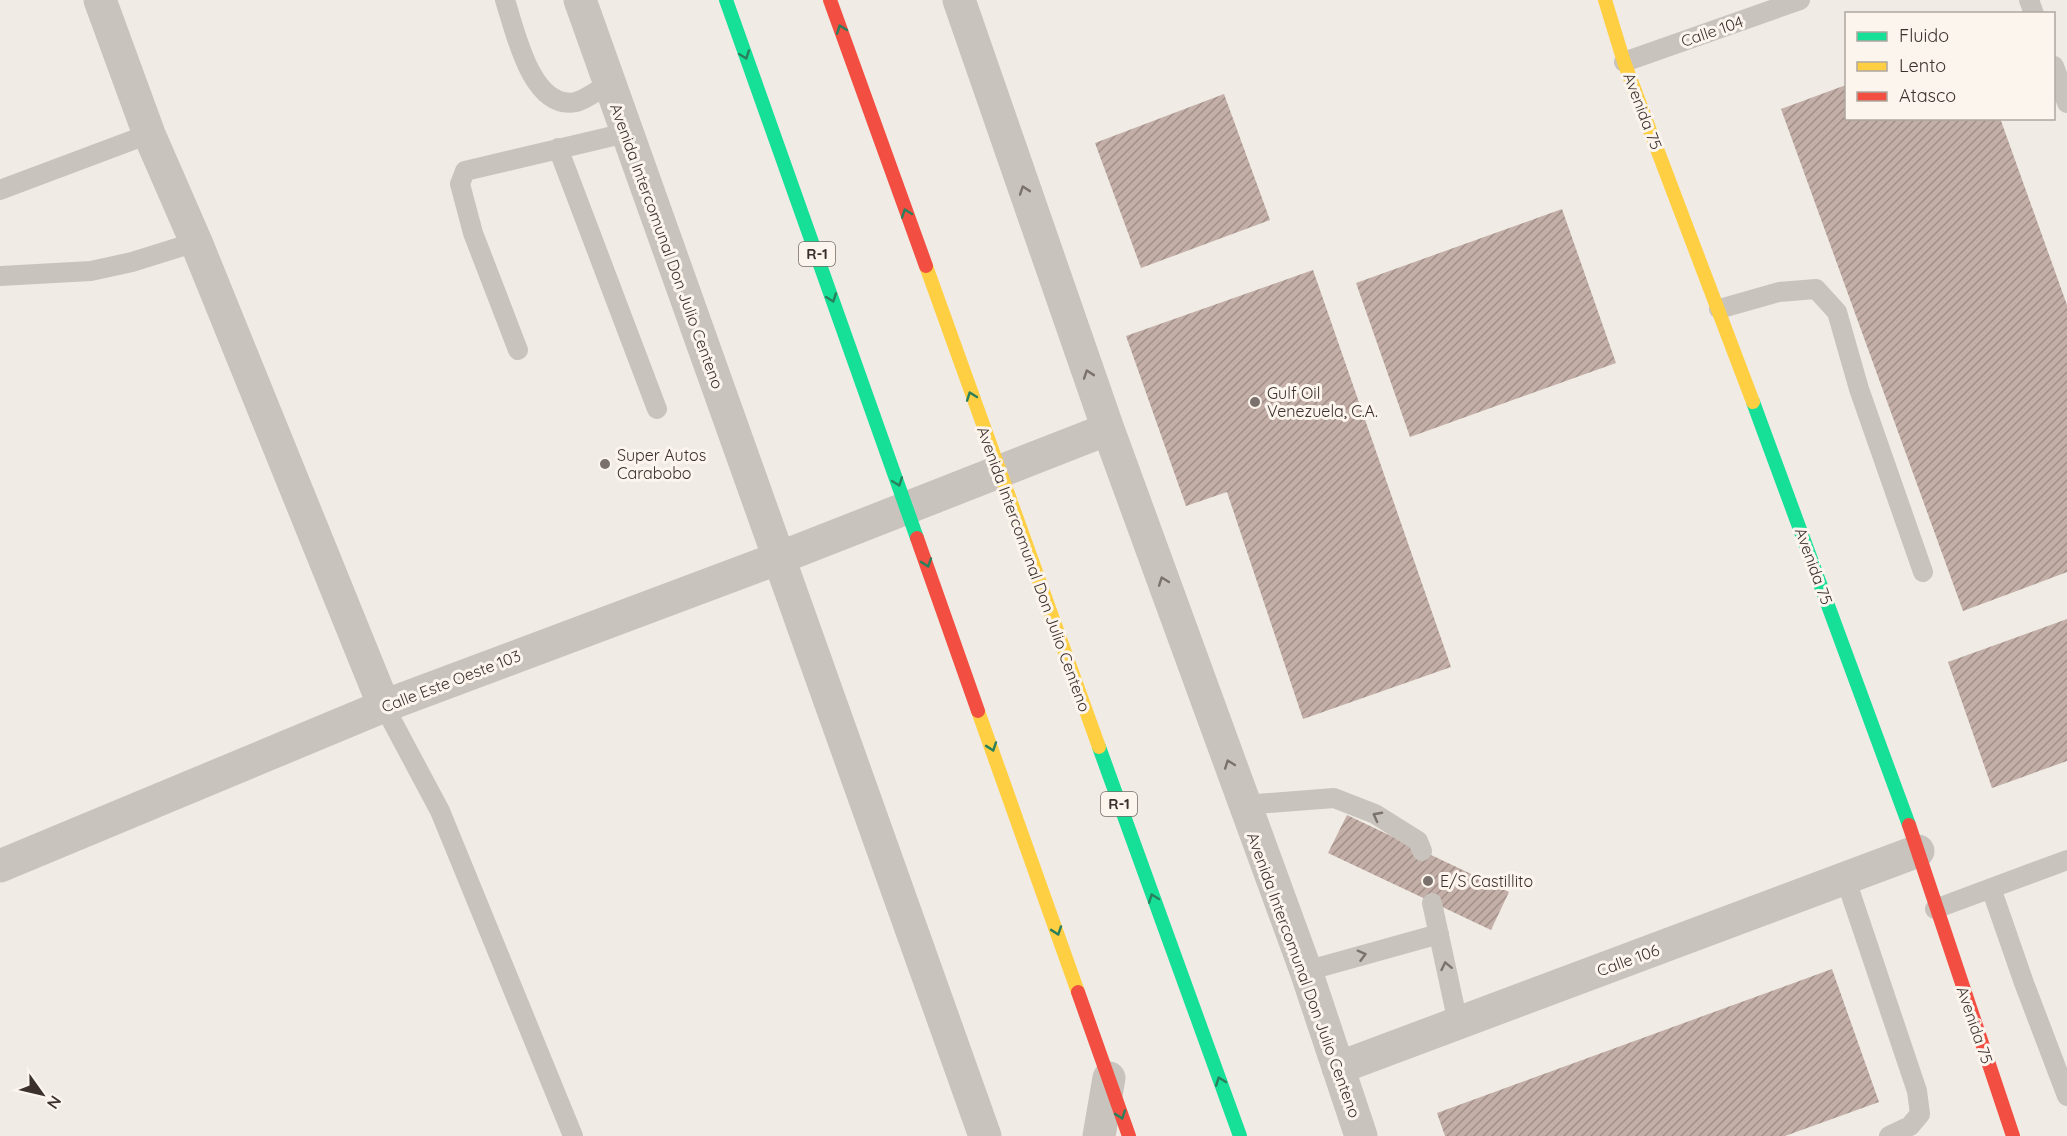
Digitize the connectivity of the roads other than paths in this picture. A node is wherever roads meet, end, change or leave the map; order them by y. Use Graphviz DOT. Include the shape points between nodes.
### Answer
graph roads {
  1 [pos="100,0"];
  2 [pos="506,0"];
  3 [pos="580,0"];
  4 [pos="726,0"];
  5 [pos="830,0"];
  6 [pos="958,0"];
  7 [pos="1605,0"];
  8 [pos="1800,0"];
  9 [pos="1624,62"];
  10 [pos="2055,69"];
  11 [pos="609,84"];
  12 [pos="2067,103"];
  13 [pos="626,133"];
  14 [pos="149,134"];
  15 [pos="558,148"];
  16 [pos="0,190"];
  17 [pos="196,242"];
  18 [pos="0,276"];
  19 [pos="1719,309"];
  20 [pos="518,350"];
  21 [pos="657,409"];
  22 [pos="1108,429"];
  23 [pos="998,471"];
  24 [pos="908,508"];
  25 [pos="779,558"];
  26 [pos="1923,572"];
  27 [pos="384,706"];
  28 [pos="1243,805"];
  29 [pos="1422,851"];
  30 [pos="1918,851"];
  31 [pos="2067,860"];
  32 [pos="0,866"];
  33 [pos="1846,880"];
  34 [pos="1991,888"];
  35 [pos="1432,903"];
  36 [pos="1935,909"];
  37 [pos="1439,934"];
  38 [pos="1306,971"];
  39 [pos="1458,1023"];
  40 [pos="1338,1068"];
  41 [pos="1109,1078"];
  42 [pos="2067,1096"];
  43 [pos="573,1136"];
  44 [pos="985,1136"];
  45 [pos="1099,1136"];
  46 [pos="1129,1136"];
  47 [pos="1240,1136"];
  48 [pos="1361,1136"];
  49 [pos="1889,1136"];
  50 [pos="2013,1136"];
  1 -- 14 [label="street"];
  2 -- 11 [label="lane" via="531,78 554,98 576,102"];
  3 -- 11 [label="street, Avenida Intercomunal Don Julio Centeno"];
  4 -- 24 [label="main road, R-1, one-way"];
  23 -- 5 [label="main road, Avenida Intercomunal Don Julio Centeno / R-1, one-way"];
  22 -- 6 [label="street, Avenida Intercomunal Don Julio Centeno, one-way"];
  7 -- 9 [label="main road, Avenida 75"];
  8 -- 9 [label="lane, Calle 104"];
  9 -- 19 [label="main road, Avenida 75"];
  10 -- 12 [label="lane"];
  11 -- 13 [label="street, Avenida Intercomunal Don Julio Centeno"];
  13 -- 15 [label="lane"];
  13 -- 25 [label="street, Avenida Intercomunal Don Julio Centeno"];
  14 -- 16 [label="lane"];
  14 -- 17 [label="street"];
  15 -- 20 [label="lane" via="465,171 459,184"];
  15 -- 21 [label="lane"];
  17 -- 18 [label="lane" via="91,271"];
  17 -- 27 [label="street"];
  19 -- 26 [label="lane" via="1779,292 1816,289 1837,312 1859,389"];
  19 -- 30 [label="main road, Avenida 75"];
  22 -- 23 [label="street, Calle Este Oeste 103"];
  28 -- 22 [label="street, Avenida Intercomunal Don Julio Centeno, one-way"];
  23 -- 24 [label="street, Calle Este Oeste 103"];
  47 -- 23 [label="main road, Avenida Intercomunal Don Julio Centeno / R-1, one-way"];
  24 -- 25 [label="street, Calle Este Oeste 103"];
  24 -- 41 [label="main road, R-1, one-way"];
  25 -- 27 [label="street, Calle Este Oeste 103"];
  25 -- 44 [label="street, Avenida Intercomunal Don Julio Centeno"];
  27 -- 32 [label="street, Calle Este Oeste 103"];
  27 -- 43 [label="lane" via="440,811"];
  29 -- 28 [label="lane, one-way" via="1418,840 1375,814 1334,798"];
  28 -- 38 [label="street, Avenida Intercomunal Don Julio Centeno"];
  30 -- 33 [label="street, Calle 106"];
  30 -- 36 [label="main road, Avenida 75"];
  31 -- 34 [label="lane"];
  33 -- 39 [label="street, Calle 106"];
  33 -- 49 [label="lane" via="1917,1091 1920,1114 1910,1126"];
  34 -- 36 [label="lane"];
  34 -- 42 [label="lane"];
  35 -- 37 [label="lane"];
  36 -- 50 [label="main road, Avenida 75"];
  38 -- 37 [label="lane, one-way"];
  39 -- 37 [label="lane, one-way"];
  38 -- 40 [label="street, Avenida Intercomunal Don Julio Centeno"];
  39 -- 40 [label="street, Calle 106"];
  40 -- 48 [label="street, Avenida Intercomunal Don Julio Centeno"];
  41 -- 45 [label="street"];
  41 -- 46 [label="main road, R-1, one-way"];
}
